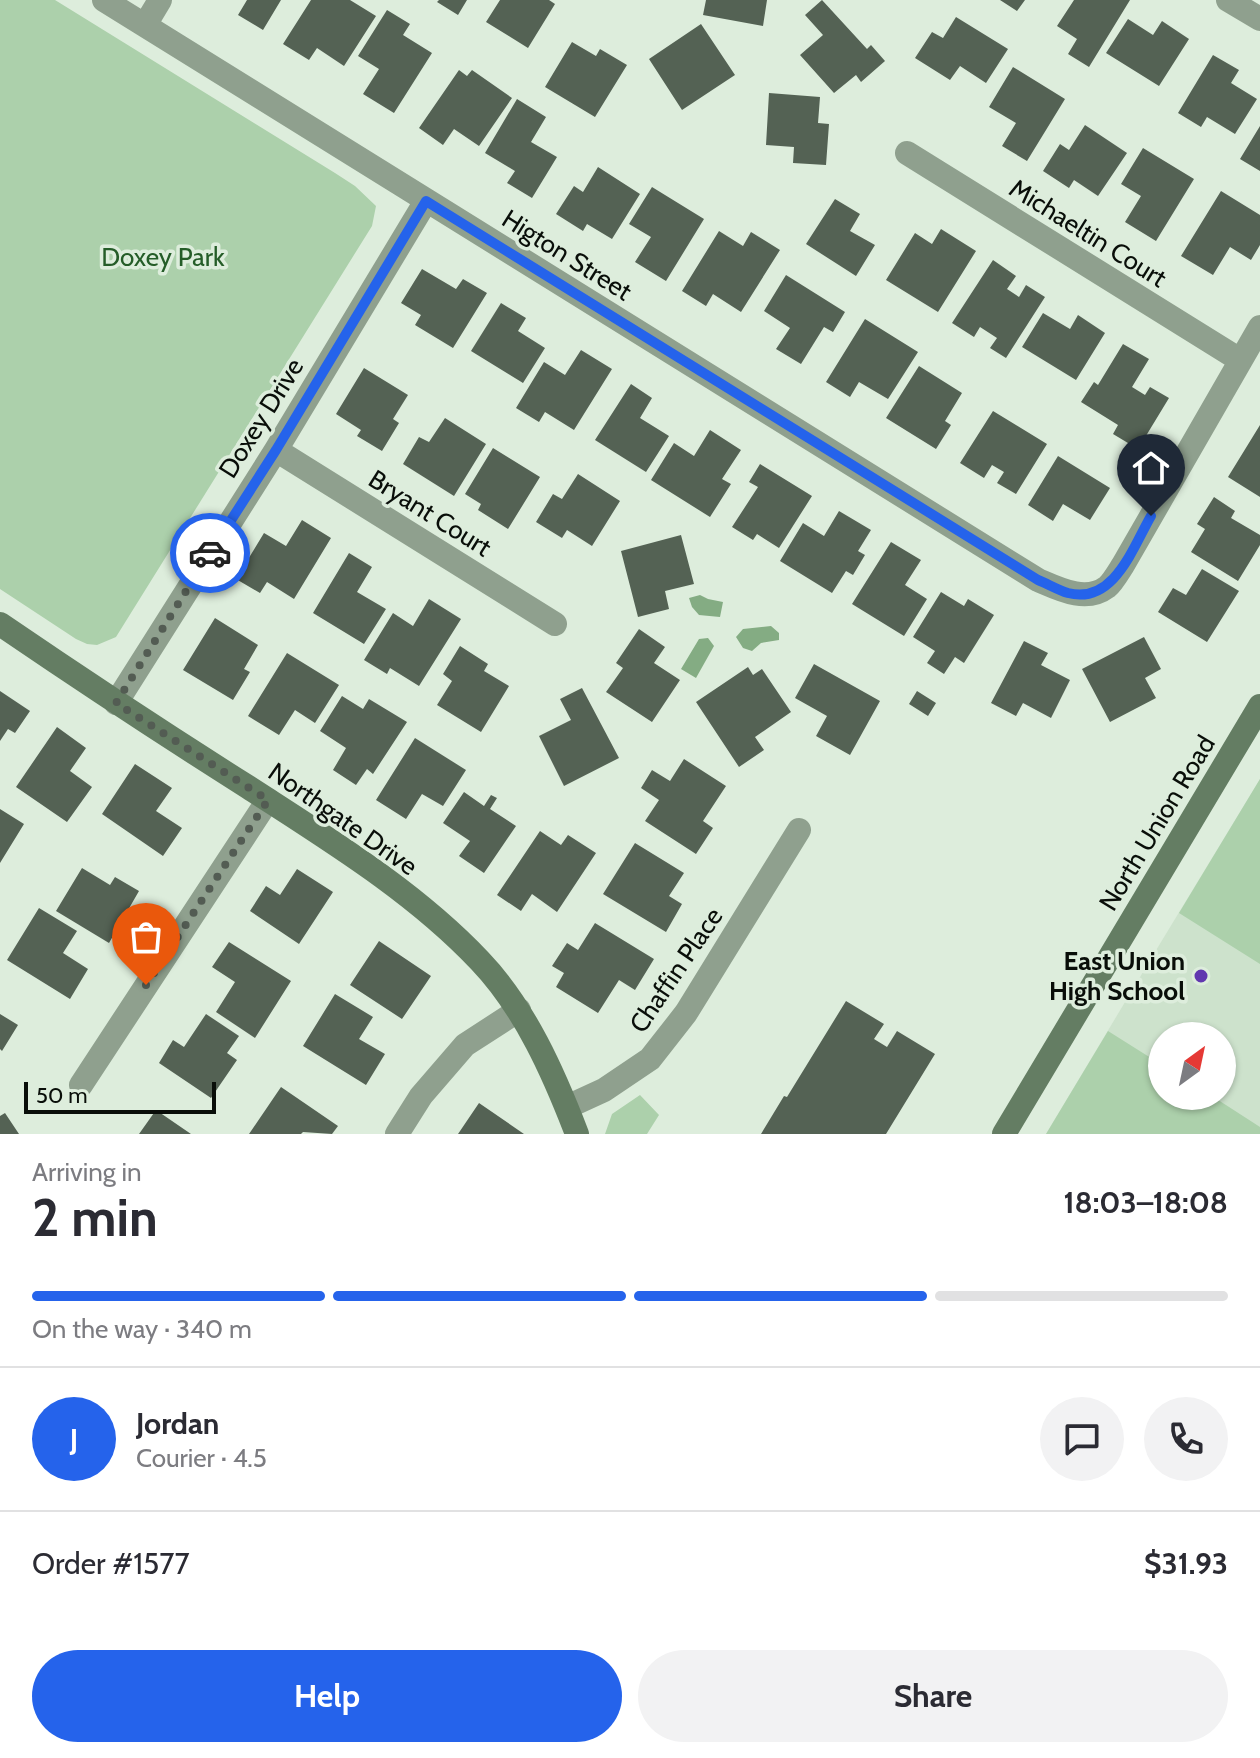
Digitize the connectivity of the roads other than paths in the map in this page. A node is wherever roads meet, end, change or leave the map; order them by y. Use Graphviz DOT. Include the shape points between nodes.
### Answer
graph roads {
  1 [pos="104,0"];
  2 [pos="160,0"];
  3 [pos="1228,0"];
  4 [pos="1260,19"];
  5 [pos="145,25"];
  6 [pos="907,153"];
  7 [pos="426,201"];
  8 [pos="1260,327"];
  9 [pos="1240,360"];
  10 [pos="276,450"];
  11 [pos="0,624"];
  12 [pos="555,624"];
  13 [pos="116,703"];
  14 [pos="1260,706"];
  15 [pos="268,800"];
  16 [pos="799,830"];
  17 [pos="519,1010"];
  18 [pos="81,1085"];
  19 [pos="567,1107"];
  20 [pos="397,1134"];
  21 [pos="577,1134"];
  22 [pos="1004,1134"];
  1 -- 5 [label="street, Higton Street"];
  2 -- 5 [label="street"];
  3 -- 4 [label="street"];
  5 -- 7 [label="street, Higton Street"];
  6 -- 9 [label="street, Michaeltin Court"];
  7 -- 9 [label="street, Higton Street" via="1000,557 1071,594 1107,587 1123,565"];
  7 -- 10 [label="street, Doxey Drive"];
  8 -- 9 [label="street, Higton Street"];
  10 -- 12 [label="street, Bryant Court"];
  10 -- 13 [label="street, Doxey Drive"];
  11 -- 13 [label="street, Northgate Drive"];
  13 -- 15 [label="street, Northgate Drive"];
  14 -- 22 [label="street, North Union Road"];
  15 -- 17 [label="street, Northgate Drive" via="392,884 481,962"];
  15 -- 18 [label="street"];
  16 -- 19 [label="street, Chaffin Place" via="686,1013 650,1059"];
  17 -- 19 [label="street, Northgate Drive"];
  17 -- 20 [label="street" via="465,1045"];
  19 -- 21 [label="street, Northgate Drive"];
}
